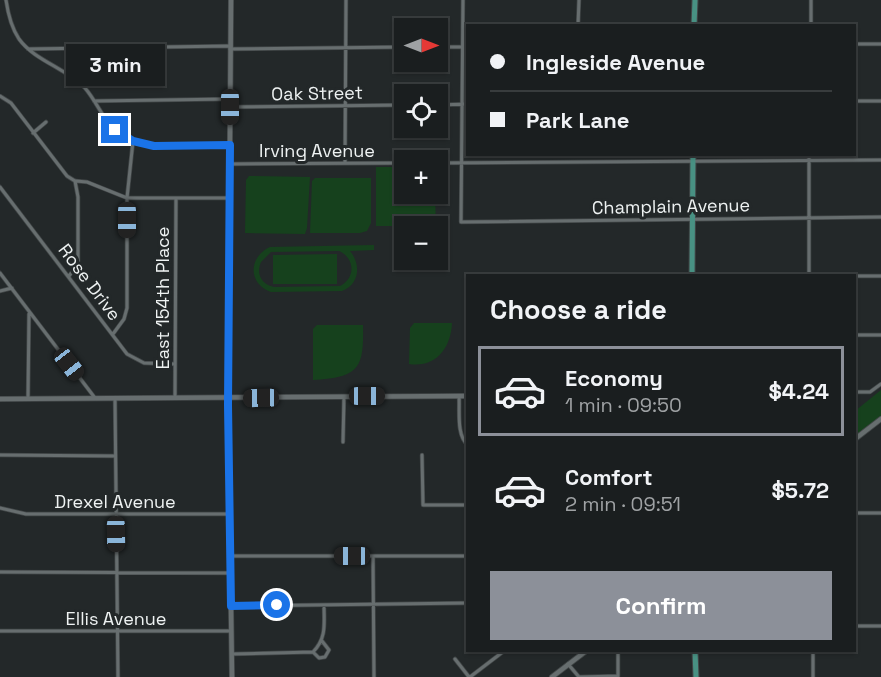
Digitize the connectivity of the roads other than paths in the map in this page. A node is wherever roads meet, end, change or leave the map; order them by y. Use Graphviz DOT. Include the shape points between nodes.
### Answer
graph roads {
  1 [pos="6,0"];
  2 [pos="231,0"];
  3 [pos="346,0"];
  4 [pos="463,0"];
  5 [pos="579,0"];
  6 [pos="695,0"];
  7 [pos="811,0"];
  8 [pos="578,24"];
  9 [pos="694,24"];
  10 [pos="811,24"];
  11 [pos="856,44"];
  12 [pos="881,44"];
  13 [pos="230,47"];
  14 [pos="394,47"];
  15 [pos="448,47"];
  16 [pos="463,47"];
  17 [pos="346,48"];
  18 [pos="28,49"];
  19 [pos="0,96"];
  20 [pos="230,99"];
  21 [pos="94,101"];
  22 [pos="881,101"];
  23 [pos="856,102"];
  24 [pos="466,104"];
  25 [pos="394,105"];
  26 [pos="448,105"];
  27 [pos="462,105"];
  28 [pos="346,106"];
  29 [pos="230,107"];
  30 [pos="46,122"];
  31 [pos="33,133"];
  32 [pos="133,141"];
  33 [pos="230,145"];
  34 [pos="577,156"];
  35 [pos="809,156"];
  36 [pos="693,158"];
  37 [pos="809,160"];
  38 [pos="881,160"];
  39 [pos="577,162"];
  40 [pos="394,163"];
  41 [pos="448,163"];
  42 [pos="462,163"];
  43 [pos="230,164"];
  44 [pos="345,164"];
  45 [pos="75,182"];
  46 [pos="0,187"];
  47 [pos="127,198"];
  48 [pos="176,198"];
  49 [pos="230,198"];
  50 [pos="881,217"];
  51 [pos="809,218"];
  52 [pos="692,219"];
  53 [pos="0,273"];
  54 [pos="692,274"];
  55 [pos="809,274"];
  56 [pos="69,276"];
  57 [pos="856,276"];
  58 [pos="881,276"];
  59 [pos="12,288"];
  60 [pos="0,291"];
  61 [pos="29,312"];
  62 [pos="112,334"];
  63 [pos="856,335"];
  64 [pos="881,335"];
  65 [pos="175,364"];
  66 [pos="881,384"];
  67 [pos="856,392"];
  68 [pos="459,396"];
  69 [pos="466,396"];
  70 [pos="344,397"];
  71 [pos="28,398"];
  72 [pos="95,398"];
  73 [pos="115,398"];
  74 [pos="175,398"];
  75 [pos="228,398"];
  76 [pos="0,399"];
  77 [pos="881,419"];
  78 [pos="856,438"];
  79 [pos="343,442"];
  80 [pos="466,444"];
  81 [pos="0,455"];
  82 [pos="422,455"];
  83 [pos="115,456"];
  84 [pos="466,505"];
  85 [pos="0,508"];
  86 [pos="856,513"];
  87 [pos="881,513"];
  88 [pos="230,514"];
  89 [pos="116,515"];
  90 [pos="230,556"];
  91 [pos="373,556"];
  92 [pos="466,556"];
  93 [pos="0,572"];
  94 [pos="117,573"];
  95 [pos="231,573"];
  96 [pos="466,603"];
  97 [pos="373,604"];
  98 [pos="324,605"];
  99 [pos="231,606"];
  100 [pos="856,626"];
  101 [pos="881,626"];
  102 [pos="117,631"];
  103 [pos="231,631"];
  104 [pos="0,632"];
  105 [pos="322,641"];
  106 [pos="313,652"];
  107 [pos="503,652"];
  108 [pos="585,652"];
  109 [pos="618,652"];
  110 [pos="695,652"];
  111 [pos="813,652"];
  112 [pos="232,654"];
  113 [pos="455,659"];
  114 [pos="568,664"];
  115 [pos="618,676"];
  116 [pos="118,677"];
  117 [pos="232,677"];
  118 [pos="374,677"];
  119 [pos="470,677"];
  120 [pos="552,677"];
  121 [pos="579,677"];
  122 [pos="696,677"];
  123 [pos="813,677"];
  1 -- 18 [label="street" via="9,18"];
  2 -- 13 [label="street"];
  3 -- 17 [label="street"];
  4 -- 16 [label="street"];
  5 -- 8 [label="street"];
  6 -- 9 [label="main road"];
  7 -- 10 [label="street"];
  11 -- 12 [label="street"];
  13 -- 17 [label="street"];
  13 -- 18 [label="street"];
  13 -- 20 [label="street"];
  14 -- 17 [label="street"];
  15 -- 16 [label="street"];
  16 -- 27 [label="street"];
  17 -- 28 [label="street"];
  18 -- 21 [label="street" via="72,77"];
  19 -- 31 [label="street" via="11,103"];
  20 -- 21 [label="street"];
  20 -- 29 [label="street"];
  21 -- 32 [label="street" via="102,117"];
  22 -- 23 [label="street"];
  24 -- 27 [label="street"];
  25 -- 28 [label="street, Oak Street"];
  26 -- 27 [label="street"];
  27 -- 42 [label="street"];
  28 -- 29 [label="street, Oak Street"];
  28 -- 44 [label="street"];
  29 -- 33 [label="street"];
  30 -- 31 [label="street"];
  31 -- 45 [label="street"];
  32 -- 33 [label="street" via="154,146"];
  32 -- 47 [label="street"];
  33 -- 43 [label="street"];
  34 -- 39 [label="street"];
  35 -- 37 [label="street"];
  36 -- 37 [label="street"];
  36 -- 39 [label="street"];
  36 -- 52 [label="main road"];
  37 -- 38 [label="street"];
  37 -- 51 [label="street"];
  39 -- 42 [label="street"];
  40 -- 44 [label="street, Irving Avenue"];
  41 -- 42 [label="street"];
  42 -- 52 [label="street, Champlain Avenue" via="461,222"];
  43 -- 44 [label="street, Irving Avenue"];
  43 -- 49 [label="street"];
  45 -- 47 [label="street" via="87,182"];
  45 -- 56 [label="street" via="78,264"];
  46 -- 56 [label="street, Rose Drive"];
  47 -- 48 [label="street"];
  47 -- 62 [label="street" via="127,308"];
  48 -- 49 [label="street"];
  48 -- 65 [label="street, East 154th Place"];
  49 -- 75 [label="street"];
  50 -- 51 [label="street, Champlain Avenue"];
  51 -- 52 [label="street, Champlain Avenue"];
  51 -- 55 [label="street"];
  52 -- 54 [label="main road"];
  53 -- 59 [label="street"];
  56 -- 62 [label="street, Rose Drive"];
  57 -- 58 [label="street"];
  59 -- 60 [label="street"];
  59 -- 61 [label="street"];
  61 -- 71 [label="street"];
  61 -- 72 [label="street"];
  62 -- 65 [label="street, Rose Drive" via="135,359"];
  63 -- 64 [label="street"];
  65 -- 74 [label="street, East 154th Place"];
  66 -- 67 [label="street" via="870,392"];
  68 -- 69 [label="street"];
  68 -- 70 [label="street"];
  68 -- 80 [label="street" via="461,433"];
  70 -- 75 [label="street"];
  70 -- 79 [label="street"];
  71 -- 72 [label="street"];
  71 -- 76 [label="street"];
  72 -- 73 [label="street"];
  73 -- 74 [label="street"];
  73 -- 83 [label="street"];
  74 -- 75 [label="street"];
  75 -- 88 [label="street"];
  77 -- 78 [label="street"];
  81 -- 83 [label="street"];
  82 -- 84 [label="street" via="423,505"];
  83 -- 89 [label="street"];
  85 -- 89 [label="street, Drexel Avenue" via="26,514"];
  86 -- 87 [label="street"];
  88 -- 89 [label="street, Drexel Avenue"];
  88 -- 90 [label="street"];
  89 -- 94 [label="street"];
  90 -- 91 [label="street"];
  90 -- 95 [label="street"];
  91 -- 92 [label="street"];
  91 -- 97 [label="street"];
  93 -- 94 [label="street"];
  94 -- 95 [label="street"];
  94 -- 102 [label="street"];
  95 -- 99 [label="street"];
  96 -- 97 [label="street"];
  97 -- 98 [label="street"];
  97 -- 118 [label="street"];
  98 -- 99 [label="street"];
  98 -- 105 [label="street"];
  99 -- 103 [label="street"];
  100 -- 101 [label="street"];
  102 -- 103 [label="street, Ellis Avenue"];
  102 -- 104 [label="street, Ellis Avenue"];
  102 -- 116 [label="street"];
  103 -- 112 [label="street"];
  105 -- 106 [label="street"];
  105 -- 106 [label="street" via="328,650 325,657 319,658"];
  106 -- 112 [label="street"];
  107 -- 119 [label="street"];
  108 -- 114 [label="street"];
  109 -- 115 [label="street"];
  110 -- 122 [label="main road"];
  111 -- 123 [label="street"];
  112 -- 117 [label="street"];
  113 -- 119 [label="street"];
  114 -- 120 [label="street"];
  114 -- 121 [label="street"];
  115 -- 121 [label="street"];
}
